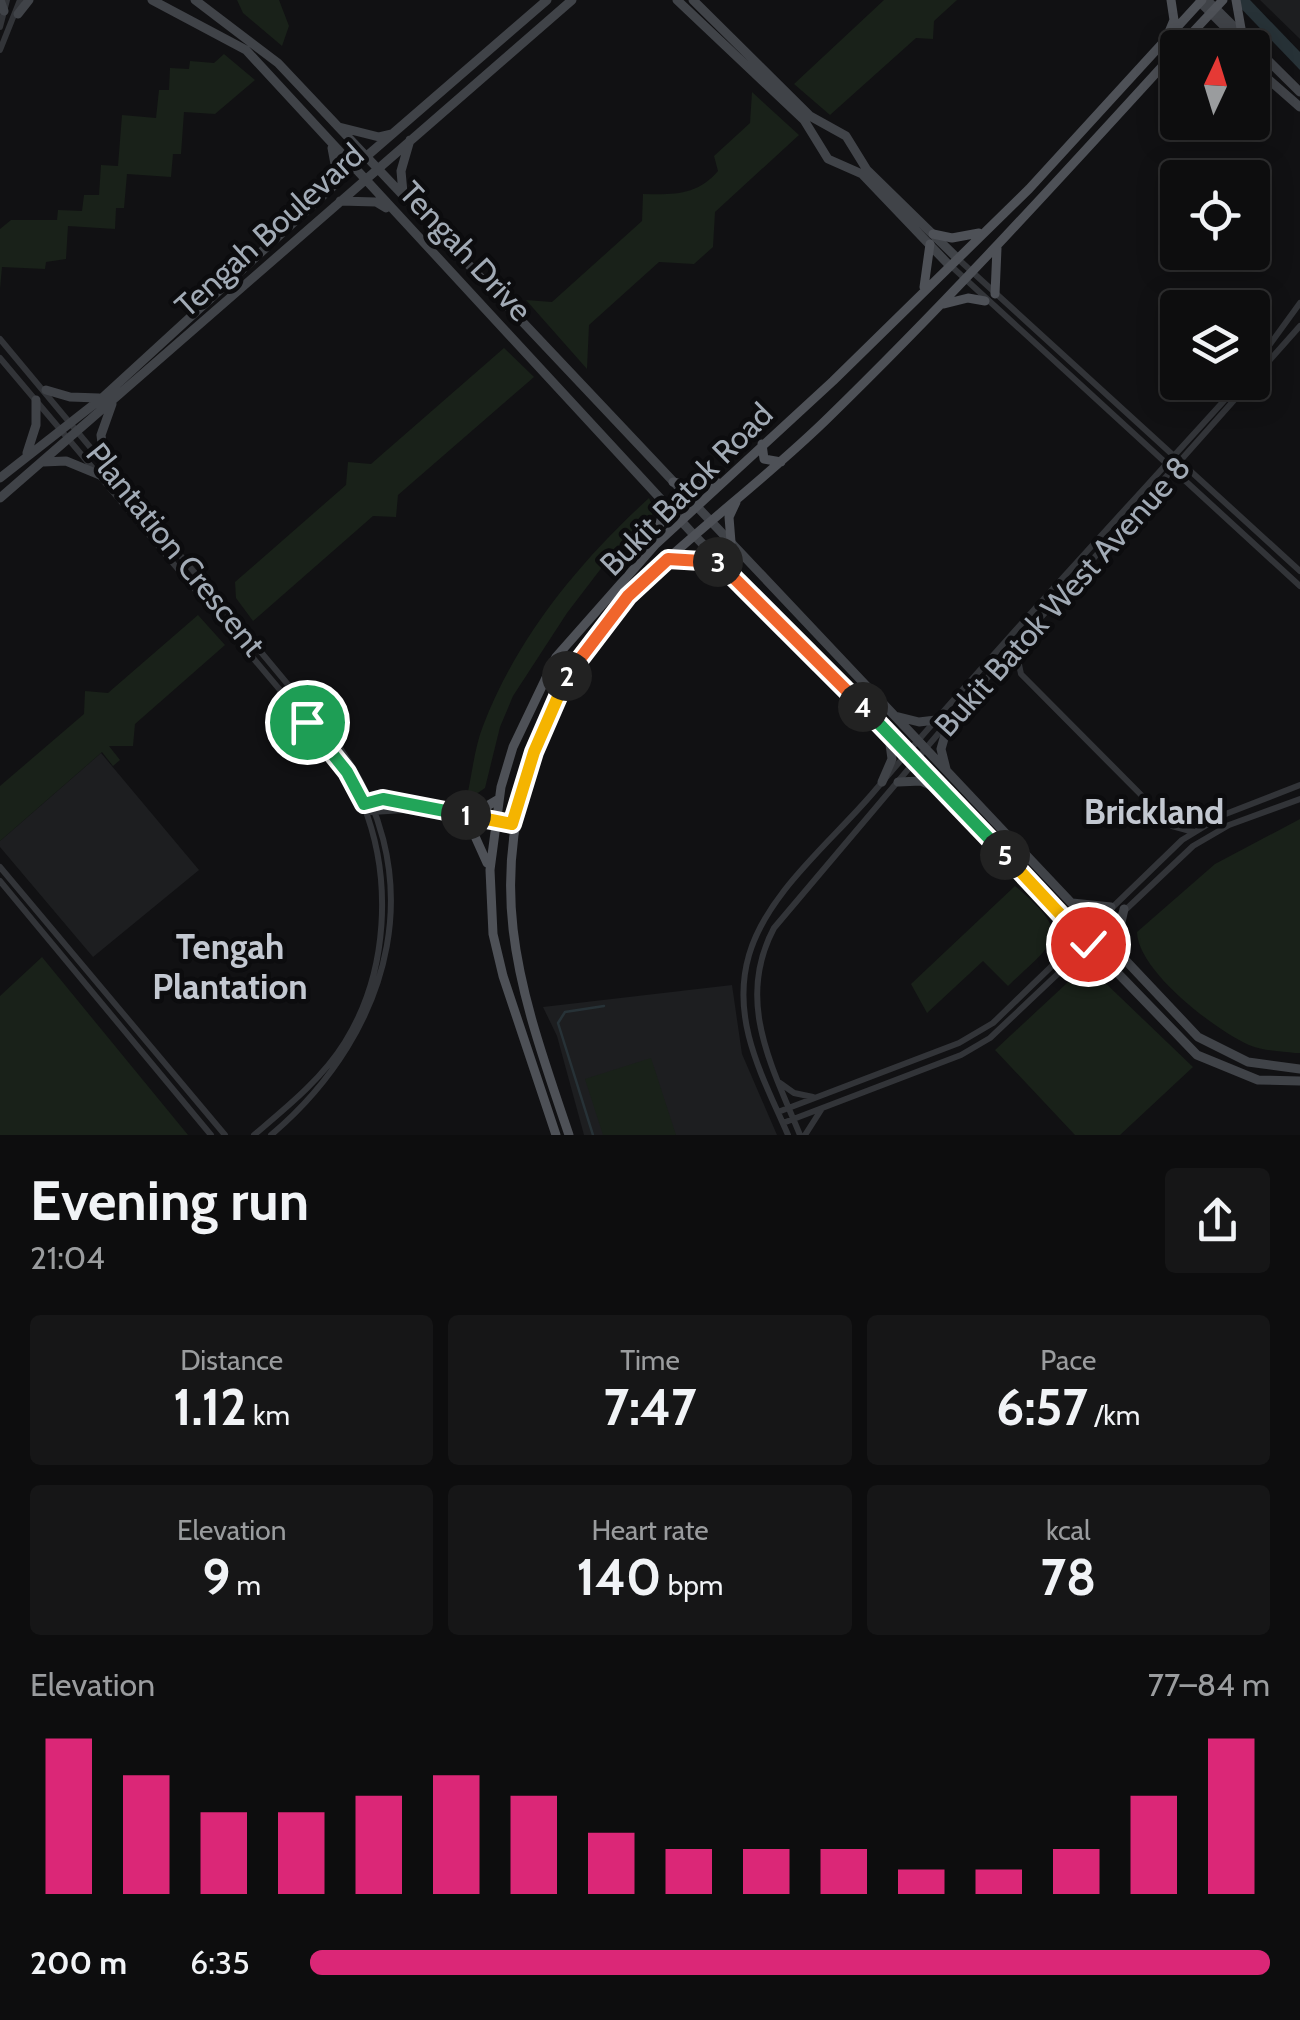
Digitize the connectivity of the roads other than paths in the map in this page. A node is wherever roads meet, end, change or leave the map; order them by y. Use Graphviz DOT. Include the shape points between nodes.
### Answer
graph roads {
  1 [pos="20,0"];
  2 [pos="29,0"];
  3 [pos="152,0"];
  4 [pos="195,0"];
  5 [pos="547,0"];
  6 [pos="572,0"];
  7 [pos="677,0"];
  8 [pos="693,0"];
  9 [pos="1171,0"];
  10 [pos="1236,0"];
  11 [pos="1203,1"];
  12 [pos="4,4"];
  13 [pos="1217,7"];
  14 [pos="18,14"];
  15 [pos="0,27"];
  16 [pos="1170,30"];
  17 [pos="1177,30"];
  18 [pos="1195,30"];
  19 [pos="1228,30"];
  20 [pos="1238,30"];
  21 [pos="1241,30"];
  22 [pos="1160,48"];
  23 [pos="0,50"];
  24 [pos="1271,64"];
  25 [pos="1160,68"];
  26 [pos="1270,81"];
  27 [pos="1300,92"];
  28 [pos="1300,107"];
  29 [pos="336,126"];
  30 [pos="394,134"];
  31 [pos="411,138"];
  32 [pos="332,144"];
  33 [pos="850,148"];
  34 [pos="365,158"];
  35 [pos="840,160"];
  36 [pos="353,168"];
  37 [pos="376,168"];
  38 [pos="364,179"];
  39 [pos="321,197"];
  40 [pos="404,198"];
  41 [pos="340,201"];
  42 [pos="397,214"];
  43 [pos="983,232"];
  44 [pos="931,239"];
  45 [pos="998,245"];
  46 [pos="953,261"];
  47 [pos="968,276"];
  48 [pos="924,290"];
  49 [pos="995,294"];
  50 [pos="985,301"];
  51 [pos="1300,303"];
  52 [pos="938,306"];
  53 [pos="1300,326"];
  54 [pos="0,339"];
  55 [pos="1270,344"];
  56 [pos="0,358"];
  57 [pos="833,381"];
  58 [pos="46,390"];
  59 [pos="102,398"];
  60 [pos="849,398"];
  61 [pos="36,400"];
  62 [pos="1226,400"];
  63 [pos="114,401"];
  64 [pos="71,421"];
  65 [pos="60,429"];
  66 [pos="79,430"];
  67 [pos="69,438"];
  68 [pos="762,444"];
  69 [pos="26,456"];
  70 [pos="104,460"];
  71 [pos="1178,460"];
  72 [pos="41,462"];
  73 [pos="781,462"];
  74 [pos="1166,467"];
  75 [pos="1174,473"];
  76 [pos="100,474"];
  77 [pos="0,478"];
  78 [pos="673,482"];
  79 [pos="718,483"];
  80 [pos="740,496"];
  81 [pos="0,498"];
  82 [pos="665,502"];
  83 [pos="696,507"];
  84 [pos="681,521"];
  85 [pos="710,521"];
  86 [pos="694,535"];
  87 [pos="731,542"];
  88 [pos="655,545"];
  89 [pos="668,559"];
  90 [pos="722,563"];
  91 [pos="1300,571"];
  92 [pos="1300,586"];
  93 [pos="1016,649"];
  94 [pos="999,668"];
  95 [pos="1021,674"];
  96 [pos="314,715"];
  97 [pos="892,715"];
  98 [pos="936,720"];
  99 [pos="949,721"];
  100 [pos="307,722"];
  101 [pos="886,730"];
  102 [pos="921,745"];
  103 [pos="912,756"];
  104 [pos="947,772"];
  105 [pos="882,782"];
  106 [pos="898,782"];
  107 [pos="1300,786"];
  108 [pos="949,795"];
  109 [pos="499,799"];
  110 [pos="1300,799"];
  111 [pos="368,802"];
  112 [pos="371,813"];
  113 [pos="458,813"];
  114 [pos="469,823"];
  115 [pos="495,825"];
  116 [pos="1172,826"];
  117 [pos="512,828"];
  118 [pos="1194,832"];
  119 [pos="1172,848"];
  120 [pos="0,867"];
  121 [pos="490,870"];
  122 [pos="0,881"];
  123 [pos="1069,902"];
  124 [pos="1111,907"];
  125 [pos="1124,909"];
  126 [pos="1065,918"];
  127 [pos="1096,930"];
  128 [pos="1086,940"];
  129 [pos="1123,958"];
  130 [pos="1066,959"];
  131 [pos="1114,970"];
  132 [pos="1300,1069"];
  133 [pos="778,1081"];
  134 [pos="1300,1081"];
  135 [pos="819,1096"];
  136 [pos="831,1104"];
  137 [pos="788,1108"];
  138 [pos="778,1112"];
  139 [pos="794,1119"];
  140 [pos="783,1123"];
  141 [pos="210,1135"];
  142 [pos="225,1135"];
  143 [pos="254,1135"];
  144 [pos="272,1135"];
  145 [pos="556,1135"];
  146 [pos="570,1135"];
  147 [pos="788,1135"];
  148 [pos="803,1135"];
  1 -- 14 [label="street"];
  2 -- 14 [label="street"];
  3 -- 32 [label="street, Tengah Drive" via="246,50"];
  4 -- 29 [label="street, Tengah Drive" via="254,41"];
  5 -- 30 [label="street, Tengah Boulevard"];
  6 -- 31 [label="street, Tengah Boulevard"];
  7 -- 35 [label="street" via="804,120 822,153"];
  8 -- 33 [label="street" via="810,116 846,136"];
  9 -- 16 [label="main road"];
  10 -- 21 [label="main road"];
  11 -- 13 [label="street"];
  11 -- 17 [label="main road, Bukit Batok Road"];
  12 -- 15 [label="street"];
  13 -- 18 [label="main road, Bukit Batok Road"];
  13 -- 19 [label="street"];
  13 -- 20 [label="street"];
  14 -- 23 [label="street"];
  22 -- 43 [label="main road, Bukit Batok Road"];
  24 -- 27 [label="street"];
  25 -- 45 [label="main road, Bukit Batok Road"];
  26 -- 28 [label="street"];
  29 -- 30 [label="street"];
  29 -- 34 [label="street, Tengah Drive"];
  30 -- 34 [label="street, Tengah Boulevard"];
  31 -- 37 [label="street, Tengah Boulevard"];
  31 -- 40 [label="street" via="401,172"];
  32 -- 36 [label="street, Tengah Drive"];
  32 -- 39 [label="street" via="335,164"];
  33 -- 35 [label="street"];
  33 -- 44 [label="street"];
  34 -- 36 [label="street, Tengah Boulevard"];
  34 -- 37 [label="street, Tengah Drive"];
  35 -- 44 [label="street"];
  36 -- 38 [label="street, Tengah Drive"];
  36 -- 39 [label="street, Tengah Boulevard"];
  37 -- 38 [label="street, Tengah Boulevard"];
  37 -- 40 [label="street, Tengah Drive"];
  38 -- 41 [label="street, Tengah Boulevard"];
  38 -- 42 [label="street, Tengah Drive"];
  39 -- 59 [label="street, Tengah Boulevard"];
  40 -- 78 [label="street, Tengah Drive"];
  41 -- 42 [label="street" via="376,202"];
  41 -- 63 [label="street, Tengah Boulevard"];
  42 -- 82 [label="street, Tengah Drive"];
  43 -- 44 [label="main road"];
  43 -- 46 [label="main road, Bukit Batok Road"];
  44 -- 46 [label="street"];
  44 -- 48 [label="main road"];
  45 -- 47 [label="main road, Bukit Batok Road"];
  45 -- 49 [label="main road"];
  46 -- 47 [label="street"];
  46 -- 48 [label="main road, Bukit Batok Road"];
  47 -- 49 [label="street"];
  47 -- 50 [label="street"];
  47 -- 52 [label="main road, Bukit Batok Road"];
  48 -- 57 [label="main road, Bukit Batok Road"];
  49 -- 71 [label="street"];
  50 -- 52 [label="main road" via="962,298"];
  50 -- 74 [label="street"];
  51 -- 55 [label="street"];
  52 -- 60 [label="main road, Bukit Batok Road"];
  53 -- 71 [label="street, Bukit Batok West Avenue 8"];
  54 -- 58 [label="street, Plantation Crescent"];
  56 -- 61 [label="street, Plantation Crescent"];
  57 -- 60 [label="main road" via="845,385"];
  57 -- 68 [label="main road, Bukit Batok Road"];
  58 -- 59 [label="street"];
  58 -- 64 [label="street, Plantation Crescent"];
  59 -- 64 [label="street, Tengah Boulevard"];
  60 -- 73 [label="main road, Bukit Batok Road"];
  61 -- 65 [label="street, Plantation Crescent"];
  61 -- 69 [label="street"];
  62 -- 71 [label="street, Bukit Batok West Avenue 8"];
  63 -- 66 [label="street, Tengah Boulevard"];
  63 -- 70 [label="street" via="101,434"];
  64 -- 65 [label="street, Tengah Boulevard"];
  64 -- 66 [label="street, Plantation Crescent"];
  65 -- 67 [label="street, Plantation Crescent"];
  65 -- 69 [label="street, Tengah Boulevard"];
  66 -- 67 [label="street, Tengah Boulevard"];
  66 -- 70 [label="street, Plantation Crescent"];
  67 -- 72 [label="street, Tengah Boulevard"];
  67 -- 76 [label="street, Plantation Crescent"];
  68 -- 73 [label="main road" via="764,460"];
  68 -- 79 [label="main road, Bukit Batok Road"];
  69 -- 77 [label="street, Tengah Boulevard"];
  70 -- 96 [label="street, Plantation Crescent"];
  71 -- 74 [label="street, Bukit Batok West Avenue 8"];
  71 -- 75 [label="street, Bukit Batok West Avenue 8"];
  71 -- 91 [label="street"];
  72 -- 76 [label="street" via="66,461"];
  72 -- 81 [label="street, Tengah Boulevard"];
  73 -- 80 [label="main road, Bukit Batok Road"];
  74 -- 75 [label="street"];
  74 -- 98 [label="street, Bukit Batok West Avenue 8"];
  75 -- 92 [label="street"];
  75 -- 93 [label="street, Bukit Batok West Avenue 8"];
  76 -- 100 [label="street, Plantation Crescent"];
  78 -- 79 [label="main road"];
  78 -- 83 [label="street, Tengah Drive"];
  79 -- 83 [label="main road, Bukit Batok Road"];
  80 -- 85 [label="main road, Bukit Batok Road"];
  80 -- 87 [label="main road" via="728,517"];
  82 -- 84 [label="street, Tengah Drive"];
  82 -- 88 [label="main road"];
  83 -- 84 [label="main road, Bukit Batok Road"];
  83 -- 85 [label="street, Tengah Drive"];
  84 -- 86 [label="street, Tengah Drive"];
  84 -- 88 [label="main road, Bukit Batok Road"];
  85 -- 86 [label="main road, Bukit Batok Road"];
  85 -- 87 [label="street, Tengah Drive"];
  86 -- 89 [label="main road, Bukit Batok Road"];
  86 -- 90 [label="street, Tengah Drive"];
  87 -- 97 [label="street, Tengah Drive"];
  88 -- 109 [label="main road, Bukit Batok Road" via="556,657 513,747"];
  89 -- 90 [label="main road"];
  89 -- 117 [label="main road, Bukit Batok Road" via="628,596 571,669 534,752"];
  90 -- 101 [label="street, Tengah Drive"];
  93 -- 94 [label="street, Bukit Batok West Avenue 8"];
  93 -- 95 [label="street"];
  94 -- 95 [label="street"];
  94 -- 99 [label="street, Bukit Batok West Avenue 8"];
  95 -- 116 [label="street"];
  96 -- 100 [label="street"];
  96 -- 111 [label="street, Plantation Crescent" via="351,761"];
  97 -- 98 [label="street"];
  97 -- 102 [label="street, Tengah Drive"];
  98 -- 102 [label="street, Bukit Batok West Avenue 8"];
  99 -- 102 [label="street, Bukit Batok West Avenue 8"];
  99 -- 104 [label="street" via="941,749"];
  100 -- 111 [label="street, Plantation Crescent"];
  101 -- 103 [label="street, Tengah Drive"];
  101 -- 105 [label="street" via="892,753"];
  102 -- 103 [label="street, Bukit Batok West Avenue 8"];
  102 -- 104 [label="street, Tengah Drive"];
  103 -- 105 [label="street, Bukit Batok West Avenue 8"];
  103 -- 106 [label="street, Bukit Batok West Avenue 8"];
  103 -- 108 [label="street, Tengah Drive"];
  104 -- 123 [label="street, Tengah Drive"];
  105 -- 138 [label="street, Bukit Batok West Avenue 8" via="772,908 748,957 742,1003 750,1048"];
  106 -- 108 [label="street" via="921,781"];
  106 -- 133 [label="street, Bukit Batok West Avenue 8" via="766,941 754,998"];
  107 -- 118 [label="street"];
  108 -- 126 [label="street"];
  109 -- 113 [label="main road"];
  109 -- 115 [label="main road, Bukit Batok Road"];
  110 -- 125 [label="street" via="1214,833"];
  111 -- 112 [label="street, Plantation Crescent"];
  111 -- 113 [label="street"];
  112 -- 114 [label="street" via="404,810"];
  112 -- 143 [label="street, Plantation Crescent" via="382,916 365,1000 322,1072"];
  112 -- 144 [label="street, Plantation Crescent" via="386,859 391,917 374,1002 330,1076"];
  113 -- 115 [label="street"];
  114 -- 115 [label="street"];
  114 -- 121 [label="main road"];
  115 -- 117 [label="street"];
  115 -- 121 [label="main road, Bukit Batok Road"];
  116 -- 118 [label="street"];
  116 -- 119 [label="street"];
  117 -- 146 [label="main road, Bukit Batok Road" via="508,890 517,962"];
  118 -- 119 [label="street"];
  119 -- 124 [label="street"];
  120 -- 142 [label="street"];
  121 -- 145 [label="main road, Bukit Batok Road" via="503,976"];
  122 -- 141 [label="street"];
  123 -- 124 [label="street"];
  123 -- 127 [label="street, Tengah Drive"];
  124 -- 127 [label="street"];
  125 -- 127 [label="street"];
  125 -- 129 [label="street" via="1117,940"];
  126 -- 128 [label="street"];
  126 -- 130 [label="street"];
  127 -- 128 [label="street"];
  127 -- 129 [label="street, Tengah Drive"];
  128 -- 130 [label="street"];
  128 -- 131 [label="street"];
  129 -- 132 [label="street, Tengah Drive" via="1216,1049 1261,1066"];
  130 -- 131 [label="street"];
  130 -- 135 [label="street" via="993,1023 959,1043"];
  130 -- 136 [label="street" via="976,1046"];
  131 -- 134 [label="street" via="1208,1061 1258,1080"];
  133 -- 135 [label="street" via="794,1094"];
  133 -- 137 [label="street, Bukit Batok West Avenue 8"];
  135 -- 137 [label="street"];
  136 -- 139 [label="street"];
  136 -- 148 [label="street"];
  137 -- 138 [label="street"];
  137 -- 139 [label="street, Bukit Batok West Avenue 8"];
  138 -- 140 [label="street, Bukit Batok West Avenue 8"];
  139 -- 140 [label="street"];
  139 -- 148 [label="street, Bukit Batok West Avenue 8"];
  140 -- 147 [label="street, Bukit Batok West Avenue 8"];
}
